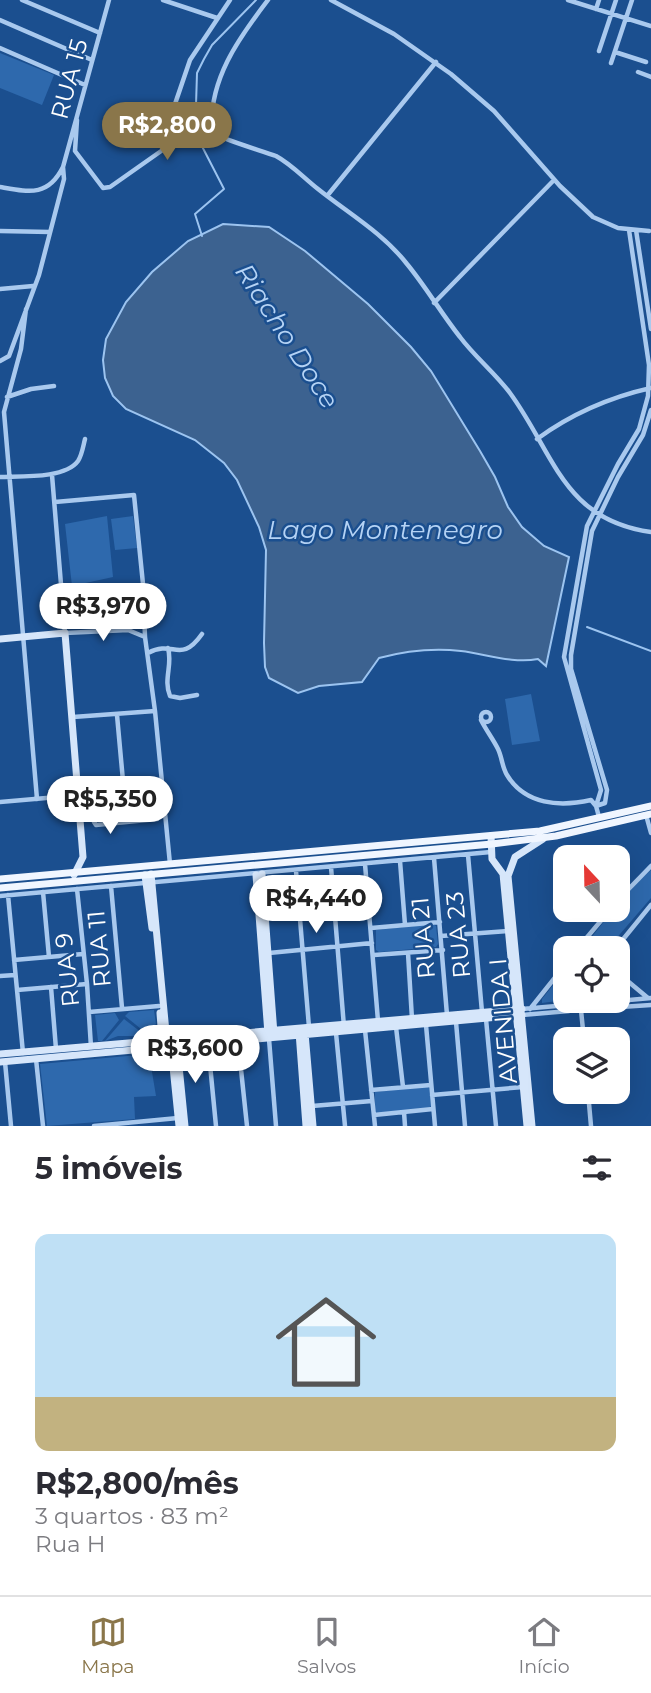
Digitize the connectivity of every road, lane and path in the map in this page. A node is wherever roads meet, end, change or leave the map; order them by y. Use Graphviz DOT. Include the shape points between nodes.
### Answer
graph roads {
  1 [pos="22,0"];
  2 [pos="109,0"];
  3 [pos="163,0"];
  4 [pos="230,0"];
  5 [pos="268,0"];
  6 [pos="331,0"];
  7 [pos="568,0"];
  8 [pos="599,0"];
  9 [pos="616,0"];
  10 [pos="632,0"];
  11 [pos="581,2"];
  12 [pos="596,9"];
  13 [pos="611,14"];
  14 [pos="217,18"];
  15 [pos="625,19"];
  16 [pos="0,20"];
  17 [pos="651,26"];
  18 [pos="100,33"];
  19 [pos="0,48"];
  20 [pos="599,51"];
  21 [pos="615,52"];
  22 [pos="92,60"];
  23 [pos="436,62"];
  24 [pos="646,62"];
  25 [pos="611,63"];
  26 [pos="638,72"];
  27 [pos="651,77"];
  28 [pos="85,85"];
  29 [pos="76,120"];
  30 [pos="63,167"];
  31 [pos="554,180"];
  32 [pos="0,187"];
  33 [pos="327,195"];
  34 [pos="629,230"];
  35 [pos="636,230"];
  36 [pos="649,230"];
  37 [pos="0,231"];
  38 [pos="50,232"];
  39 [pos="33,286"];
  40 [pos="0,289"];
  41 [pos="434,303"];
  42 [pos="26,309"];
  43 [pos="651,329"];
  44 [pos="0,361"];
  45 [pos="54,386"];
  46 [pos="650,388"];
  47 [pos="7,397"];
  48 [pos="651,410"];
  49 [pos="3,432"];
  50 [pos="85,439"];
  51 [pos="537,439"];
  52 [pos="52,475"];
  53 [pos="11,476"];
  54 [pos="0,477"];
  55 [pos="55,502"];
  56 [pos="594,510"];
  57 [pos="600,514"];
  58 [pos="651,532"];
  59 [pos="65,633"];
  60 [pos="202,634"];
  61 [pos="145,637"];
  62 [pos="24,638"];
  63 [pos="0,639"];
  64 [pos="168,648"];
  65 [pos="148,653"];
  66 [pos="197,695"];
  67 [pos="155,711"];
  68 [pos="117,715"];
  69 [pos="73,718"];
  70 [pos="481,720"];
  71 [pos="161,788"];
  72 [pos="124,792"];
  73 [pos="79,795"];
  74 [pos="61,797"];
  75 [pos="37,799"];
  76 [pos="0,802"];
  77 [pos="155,804"];
  78 [pos="596,806"];
  79 [pos="93,811"];
  80 [pos="648,811"];
  81 [pos="80,812"];
  82 [pos="599,818"];
  83 [pos="157,819"];
  84 [pos="651,833"];
  85 [pos="543,838"];
  86 [pos="491,844"];
  87 [pos="387,845"];
  88 [pos="387,853"];
  89 [pos="468,855"];
  90 [pos="434,859"];
  91 [pos="400,861"];
  92 [pos="365,864"];
  93 [pos="170,865"];
  94 [pos="651,866"];
  95 [pos="331,867"];
  96 [pos="296,871"];
  97 [pos="259,874"];
  98 [pos="0,879"];
  99 [pos="149,879"];
  100 [pos="75,881"];
  101 [pos="111,886"];
  102 [pos="0,888"];
  103 [pos="630,888"];
  104 [pos="43,892"];
  105 [pos="8,895"];
  106 [pos="0,896"];
  107 [pos="651,905"];
  108 [pos="509,912"];
  109 [pos="440,922"];
  110 [pos="600,922"];
  111 [pos="405,925"];
  112 [pos="371,928"];
  113 [pos="508,931"];
  114 [pos="476,934"];
  115 [pos="441,936"];
  116 [pos="588,936"];
  117 [pos="626,936"];
  118 [pos="372,943"];
  119 [pos="337,946"];
  120 [pos="303,950"];
  121 [pos="443,950"];
  122 [pos="265,953"];
  123 [pos="408,953"];
  124 [pos="83,954"];
  125 [pos="374,955"];
  126 [pos="49,957"];
  127 [pos="14,960"];
  128 [pos="158,964"];
  129 [pos="15,975"];
  130 [pos="0,976"];
  131 [pos="553,978"];
  132 [pos="630,983"];
  133 [pos="87,984"];
  134 [pos="51,987"];
  135 [pos="17,990"];
  136 [pos="649,998"];
  137 [pos="630,1000"];
  138 [pos="651,1004"];
  139 [pos="159,1006"];
  140 [pos="630,1006"];
  141 [pos="553,1008"];
  142 [pos="553,1008"];
  143 [pos="122,1009"];
  144 [pos="89,1012"];
  145 [pos="522,1012"];
  146 [pos="447,1015"];
  147 [pos="484,1015"];
  148 [pos="378,1021"];
  149 [pos="412,1022"];
  150 [pos="456,1022"];
  151 [pos="426,1025"];
  152 [pos="396,1027"];
  153 [pos="342,1030"];
  154 [pos="365,1030"];
  155 [pos="303,1031"];
  156 [pos="271,1034"];
  157 [pos="238,1041"];
  158 [pos="169,1043"];
  159 [pos="208,1044"];
  160 [pos="91,1047"];
  161 [pos="125,1048"];
  162 [pos="23,1053"];
  163 [pos="57,1054"];
  164 [pos="36,1059"];
  165 [pos="2,1060"];
  166 [pos="431,1085"];
  167 [pos="403,1087"];
  168 [pos="523,1087"];
  169 [pos="371,1090"];
  170 [pos="493,1090"];
  171 [pos="462,1092"];
  172 [pos="432,1095"];
  173 [pos="372,1101"];
  174 [pos="343,1104"];
  175 [pos="589,1104"];
  176 [pos="312,1106"];
  177 [pos="433,1109"];
  178 [pos="404,1112"];
  179 [pos="374,1115"];
  180 [pos="179,1122"];
  181 [pos="148,1124"];
  182 [pos="118,1125"];
  183 [pos="11,1126"];
  184 [pos="43,1126"];
  185 [pos="94,1126"];
  186 [pos="185,1126"];
  187 [pos="216,1126"];
  188 [pos="247,1126"];
  189 [pos="276,1126"];
  190 [pos="306,1126"];
  191 [pos="313,1126"];
  192 [pos="345,1126"];
  193 [pos="375,1126"];
  194 [pos="405,1126"];
  195 [pos="435,1126"];
  196 [pos="465,1126"];
  197 [pos="496,1126"];
  198 [pos="530,1126"];
  199 [pos="591,1126"];
  1 -- 18 [label="street"];
  2 -- 18 [label="street, RUA 15"];
  3 -- 14 [label="street"];
  4 -- 14 [label="street"];
  5 -- 33 [label="street" via="224,66 211,106 212,132 217,138 278,157"];
  6 -- 23 [label="street"];
  7 -- 11 [label="street"];
  8 -- 12 [label="street"];
  9 -- 13 [label="street"];
  10 -- 15 [label="street"];
  11 -- 12 [label="street"];
  12 -- 13 [label="street"];
  13 -- 15 [label="street"];
  13 -- 20 [label="street"];
  14 -- 29 [label="street" via="184,75 167,145 108,188 100,186 75,151"];
  15 -- 17 [label="street"];
  15 -- 21 [label="street"];
  16 -- 22 [label="street"];
  18 -- 22 [label="street, RUA 15"];
  19 -- 28 [label="street"];
  21 -- 24 [label="street"];
  21 -- 25 [label="street"];
  22 -- 28 [label="street, RUA 15"];
  23 -- 31 [label="street" via="494,111"];
  23 -- 33 [label="street"];
  26 -- 27 [label="street"];
  28 -- 29 [label="street, RUA 15"];
  29 -- 30 [label="street, RUA 15"];
  30 -- 32 [label="street" via="46,188"];
  30 -- 38 [label="street, RUA 15"];
  31 -- 34 [label="street" via="593,217"];
  31 -- 41 [label="street"];
  33 -- 41 [label="street" via="392,247"];
  34 -- 35 [label="street"];
  34 -- 46 [label="street"];
  35 -- 36 [label="street"];
  35 -- 43 [label="street"];
  37 -- 38 [label="street"];
  38 -- 39 [label="street"];
  39 -- 40 [label="street"];
  39 -- 42 [label="street"];
  41 -- 51 [label="street" via="508,390"];
  42 -- 44 [label="street" via="9,356"];
  42 -- 47 [label="street" via="21,349"];
  45 -- 47 [label="street"];
  46 -- 51 [label="street" via="580,414"];
  46 -- 56 [label="street" via="639,429"];
  47 -- 49 [label="street"];
  48 -- 57 [label="street" via="643,435"];
  49 -- 53 [label="street"];
  50 -- 52 [label="street" via="76,464"];
  51 -- 56 [label="street" via="565,483"];
  52 -- 53 [label="street"];
  52 -- 55 [label="street"];
  53 -- 54 [label="street"];
  53 -- 62 [label="street"];
  55 -- 59 [label="street"];
  55 -- 61 [label="street" via="134,495"];
  56 -- 57 [label="street"];
  56 -- 78 [label="street" via="583,538 564,657 601,790"];
  57 -- 58 [label="street"];
  57 -- 78 [label="street" via="590,538 571,655 571,669 607,790 607,800"];
  59 -- 61 [label="street" via="128,630"];
  59 -- 62 [label="street"];
  59 -- 69 [label="street"];
  60 -- 64 [label="street" via="187,650"];
  61 -- 65 [label="street"];
  62 -- 63 [label="street"];
  62 -- 75 [label="street"];
  64 -- 65 [label="street"];
  64 -- 66 [label="street" via="170,696"];
  65 -- 67 [label="street"];
  67 -- 68 [label="street"];
  67 -- 71 [label="street"];
  68 -- 69 [label="street"];
  68 -- 72 [label="street"];
  69 -- 73 [label="street"];
  70 -- 78 [label="street" via="508,777 526,795 565,803 591,800"];
  71 -- 72 [label="street"];
  71 -- 93 [label="street"];
  72 -- 73 [label="street"];
  73 -- 74 [label="street"];
  73 -- 81 [label="street"];
  74 -- 75 [label="street"];
  74 -- 81 [label="street"];
  75 -- 76 [label="street"];
  77 -- 79 [label="street"];
  78 -- 82 [label="street"];
  79 -- 81 [label="street"];
  79 -- 83 [label="street" via="96,825"];
  80 -- 82 [label="main road"];
  80 -- 84 [label="street"];
  80 -- 85 [label="main road"];
  81 -- 100 [label="street" via="83,857"];
  82 -- 86 [label="main road"];
  85 -- 86 [label="main road"];
  85 -- 108 [label="street, AVENIDA I" via="512,862"];
  86 -- 87 [label="main road"];
  86 -- 88 [label="main road"];
  86 -- 89 [label="street"];
  86 -- 108 [label="street, AVENIDA I" via="492,859 503,874"];
  87 -- 88 [label="main road"];
  87 -- 93 [label="main road"];
  88 -- 99 [label="main road"];
  89 -- 90 [label="street"];
  89 -- 114 [label="street, RUA 23"];
  90 -- 91 [label="street"];
  90 -- 109 [label="street, RUA 21"];
  91 -- 92 [label="street"];
  91 -- 111 [label="street"];
  92 -- 95 [label="street"];
  92 -- 112 [label="street"];
  93 -- 100 [label="main road"];
  94 -- 103 [label="street"];
  95 -- 96 [label="street"];
  95 -- 119 [label="street"];
  96 -- 97 [label="street"];
  96 -- 120 [label="street"];
  97 -- 99 [label="street"];
  97 -- 122 [label="street"];
  98 -- 100 [label="main road"];
  99 -- 100 [label="main road"];
  99 -- 101 [label="street"];
  99 -- 128 [label="street"];
  100 -- 101 [label="street"];
  100 -- 102 [label="main road"];
  100 -- 104 [label="street"];
  100 -- 124 [label="street, RUA 9"];
  101 -- 143 [label="street, RUA 11"];
  104 -- 105 [label="street"];
  104 -- 126 [label="street"];
  105 -- 106 [label="street"];
  105 -- 127 [label="street"];
  107 -- 117 [label="street"];
  108 -- 113 [label="street, AVENIDA I"];
  108 -- 145 [label="street, AVENIDA I"];
  109 -- 111 [label="street"];
  109 -- 115 [label="street, RUA 21"];
  110 -- 116 [label="street"];
  111 -- 112 [label="street"];
  112 -- 118 [label="street"];
  113 -- 114 [label="street"];
  113 -- 145 [label="street, AVENIDA I"];
  114 -- 115 [label="street"];
  114 -- 147 [label="street, RUA 23"];
  115 -- 121 [label="street, RUA 21"];
  118 -- 119 [label="street"];
  118 -- 125 [label="street"];
  119 -- 120 [label="street"];
  119 -- 153 [label="street"];
  120 -- 122 [label="street"];
  120 -- 155 [label="street"];
  121 -- 123 [label="street"];
  121 -- 146 [label="street, RUA 21"];
  122 -- 156 [label="street"];
  123 -- 125 [label="street"];
  123 -- 149 [label="street"];
  124 -- 126 [label="street"];
  124 -- 133 [label="street, RUA 9"];
  125 -- 148 [label="street"];
  126 -- 127 [label="street"];
  127 -- 129 [label="street"];
  128 -- 139 [label="street"];
  128 -- 158 [label="street"];
  129 -- 130 [label="street"];
  129 -- 135 [label="street"];
  131 -- 145 [label="street"];
  132 -- 136 [label="street"];
  133 -- 134 [label="street"];
  133 -- 144 [label="street, RUA 9"];
  134 -- 135 [label="street"];
  134 -- 163 [label="street"];
  135 -- 162 [label="street"];
  136 -- 137 [label="street"];
  138 -- 140 [label="street"];
  139 -- 143 [label="street"];
  139 -- 158 [label="street"];
  141 -- 145 [label="street"];
  142 -- 145 [label="street"];
  143 -- 144 [label="street"];
  144 -- 160 [label="street, RUA 9"];
  145 -- 147 [label="street"];
  145 -- 168 [label="street, AVENIDA I"];
  145 -- 198 [label="street, AVENIDA I"];
  146 -- 147 [label="street"];
  146 -- 149 [label="street"];
  147 -- 150 [label="street"];
  147 -- 170 [label="street, RUA 23"];
  148 -- 149 [label="street"];
  148 -- 153 [label="street"];
  149 -- 151 [label="street"];
  149 -- 152 [label="street"];
  150 -- 151 [label="street"];
  150 -- 171 [label="street"];
  151 -- 166 [label="street"];
  152 -- 154 [label="street"];
  152 -- 167 [label="street"];
  153 -- 154 [label="street"];
  153 -- 155 [label="street"];
  153 -- 174 [label="street"];
  154 -- 169 [label="street"];
  155 -- 156 [label="street"];
  155 -- 176 [label="street"];
  155 -- 190 [label="street"];
  156 -- 157 [label="street"];
  156 -- 158 [label="street"];
  156 -- 189 [label="street"];
  157 -- 159 [label="street"];
  157 -- 188 [label="street"];
  158 -- 159 [label="street"];
  158 -- 161 [label="street"];
  158 -- 180 [label="street"];
  158 -- 186 [label="street"];
  159 -- 187 [label="street"];
  160 -- 161 [label="street"];
  160 -- 163 [label="street"];
  161 -- 163 [label="street"];
  162 -- 163 [label="street"];
  162 -- 165 [label="street"];
  163 -- 164 [label="street"];
  164 -- 165 [label="street"];
  164 -- 184 [label="street"];
  165 -- 183 [label="street"];
  166 -- 167 [label="street"];
  166 -- 172 [label="street"];
  167 -- 169 [label="street"];
  168 -- 170 [label="street"];
  168 -- 198 [label="street, AVENIDA I"];
  169 -- 173 [label="street"];
  170 -- 171 [label="street"];
  170 -- 197 [label="street, RUA 23"];
  171 -- 172 [label="street"];
  171 -- 196 [label="street"];
  172 -- 177 [label="street"];
  173 -- 174 [label="street"];
  173 -- 179 [label="street"];
  174 -- 176 [label="street"];
  174 -- 192 [label="street"];
  175 -- 199 [label="street"];
  176 -- 191 [label="street"];
  177 -- 178 [label="street"];
  177 -- 195 [label="street"];
  178 -- 179 [label="street"];
  178 -- 194 [label="street"];
  179 -- 193 [label="street"];
  180 -- 181 [label="street"];
  181 -- 182 [label="street"];
  182 -- 185 [label="street"];
}
